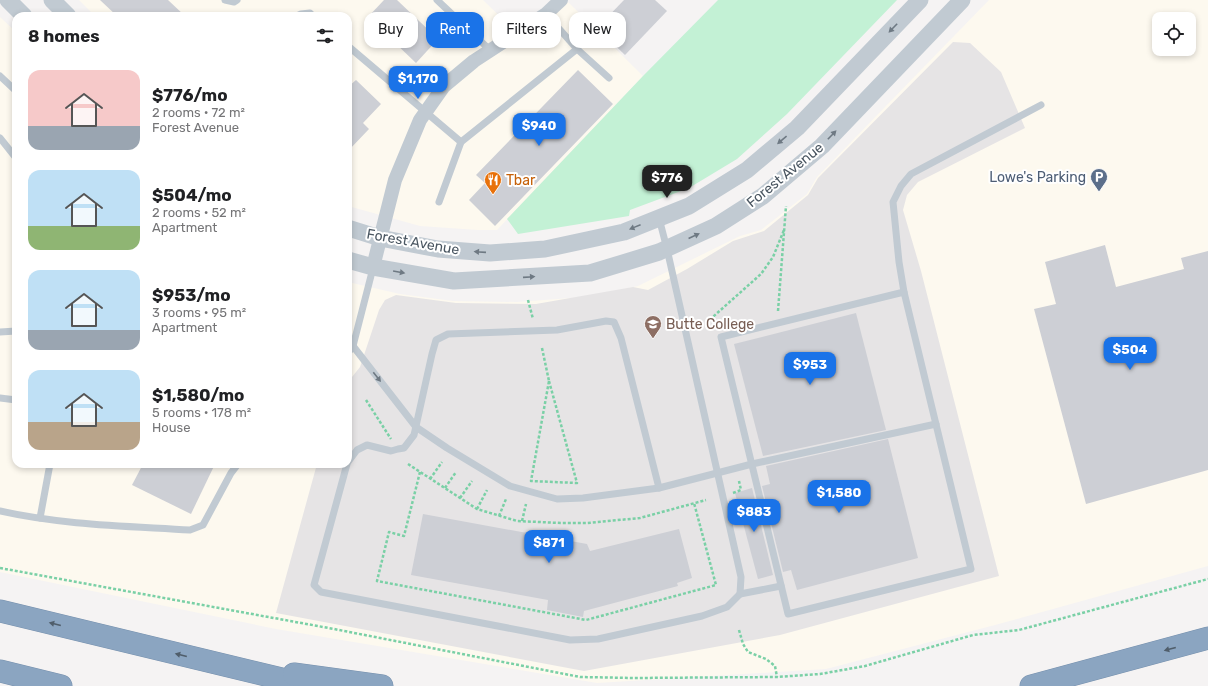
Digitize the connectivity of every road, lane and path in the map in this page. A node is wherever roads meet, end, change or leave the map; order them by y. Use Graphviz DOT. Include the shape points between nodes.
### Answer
graph roads {
  1 [pos="8,0"];
  2 [pos="52,0"];
  3 [pos="225,0"];
  4 [pos="237,0"];
  5 [pos="437,0"];
  6 [pos="562,0"];
  7 [pos="920,0"];
  8 [pos="962,0"];
  9 [pos="20,12"];
  10 [pos="64,12"];
  11 [pos="548,12"];
  12 [pos="561,31"];
  13 [pos="493,48"];
  14 [pos="352,49"];
  15 [pos="577,49"];
  16 [pos="490,50"];
  17 [pos="0,76"];
  18 [pos="609,78"];
  19 [pos="12,87"];
  20 [pos="1041,105"];
  21 [pos="425,112"];
  22 [pos="0,138"];
  23 [pos="461,142"];
  24 [pos="12,153"];
  25 [pos="439,202"];
  26 [pos="786,206"];
  27 [pos="659,218"];
  28 [pos="352,229"];
  29 [pos="784,230"];
  30 [pos="380,238"];
  31 [pos="667,249"];
  32 [pos="352,261"];
  33 [pos="373,267"];
  34 [pos="904,292"];
  35 [pos="528,300"];
  36 [pos="779,304"];
  37 [pos="706,323"];
  38 [pos="535,324"];
  39 [pos="12,331"];
  40 [pos="0,332"];
  41 [pos="353,346"];
  42 [pos="542,348"];
  43 [pos="549,381"];
  44 [pos="0,398"];
  45 [pos="12,400"];
  46 [pos="366,400"];
  47 [pos="936,424"];
  48 [pos="416,427"];
  49 [pos="392,439"];
  50 [pos="352,457"];
  51 [pos="442,462"];
  52 [pos="408,464"];
  53 [pos="752,464"];
  54 [pos="49,468"];
  55 [pos="235,468"];
  56 [pos="347,468"];
  57 [pos="420,472"];
  58 [pos="456,472"];
  59 [pos="717,472"];
  60 [pos="430,479"];
  61 [pos="472,481"];
  62 [pos="738,481"];
  63 [pos="444,488"];
  64 [pos="659,488"];
  65 [pos="487,490"];
  66 [pos="729,494"];
  67 [pos="460,498"];
  68 [pos="506,499"];
  69 [pos="706,500"];
  70 [pos="694,503"];
  71 [pos="526,504"];
  72 [pos="477,509"];
  73 [pos="0,511"];
  74 [pos="499,516"];
  75 [pos="40,518"];
  76 [pos="522,522"];
  77 [pos="781,586"];
  78 [pos="740,594"];
  79 [pos="0,611"];
  80 [pos="739,630"];
  81 [pos="1208,638"];
  82 [pos="219,664"];
  83 [pos="0,671"];
  84 [pos="777,677"];
  85 [pos="0,683"];
  86 [pos="5,686"];
  87 [pos="61,686"];
  88 [pos="311,686"];
  89 [pos="382,686"];
  90 [pos="1031,686"];
  1 -- 9 [label="street"];
  2 -- 10 [label="street"];
  3 -- 4 [label="lane"];
  5 -- 16 [label="lane"];
  6 -- 11 [label="street"];
  7 -- 27 [label="street, Forest Avenue, one-way" via="797,128 747,170 688,206"];
  31 -- 8 [label="street, Forest Avenue, one-way" via="716,226 763,196 822,146"];
  12 -- 15 [label="lane"];
  13 -- 16 [label="street"];
  14 -- 21 [label="lane"];
  15 -- 18 [label="lane"];
  15 -- 23 [label="lane"];
  16 -- 21 [label="street" via="444,86"];
  17 -- 19 [label="lane"];
  20 -- 34 [label="lane" via="911,174 901,186 893,202"];
  21 -- 23 [label="lane"];
  21 -- 30 [label="street" via="395,180"];
  22 -- 24 [label="lane"];
  23 -- 25 [label="lane"];
  26 -- 29 [label="path"];
  27 -- 30 [label="street, Forest Avenue, one-way" via="624,232 537,250 490,253 438,249"];
  27 -- 31 [label="lane"];
  28 -- 30 [label="street, Forest Avenue"];
  29 -- 36 [label="path"];
  29 -- 37 [label="path" via="773,257 761,274"];
  30 -- 33 [label="street"];
  33 -- 31 [label="street, Forest Avenue, one-way" via="454,281 560,275 590,273"];
  31 -- 59 [label="lane"];
  32 -- 33 [label="street, Forest Avenue"];
  33 -- 41 [label="lane"];
  34 -- 47 [label="lane"];
  34 -- 53 [label="lane" via="721,337"];
  35 -- 38 [label="path"];
  39 -- 40 [label="lane"];
  41 -- 48 [label="lane, one-way"];
  42 -- 43 [label="path"];
  43 -- 43 [label="path" via="553,396 577,483 531,482"];
  44 -- 45 [label="lane"];
  46 -- 49 [label="path"];
  47 -- 53 [label="lane"];
  47 -- 77 [label="lane" via="971,568 788,614"];
  48 -- 50 [label="lane" via="414,435 404,448 391,450 367,445 357,450"];
  48 -- 64 [label="lane" via="510,486 557,499"];
  48 -- 64 [label="lane" via="436,340 448,334 557,330 606,321 614,322 621,338"];
  51 -- 60 [label="path"];
  52 -- 57 [label="path"];
  53 -- 59 [label="lane"];
  53 -- 77 [label="lane"];
  54 -- 75 [label="lane"];
  55 -- 75 [label="lane" via="203,525 190,530 84,524"];
  56 -- 78 [label="lane" via="314,585 321,592 570,640 598,639 702,616 727,607"];
  57 -- 60 [label="path"];
  57 -- 70 [label="path" via="404,536 389,532 377,581 586,620 716,585"];
  58 -- 63 [label="path"];
  59 -- 64 [label="lane"];
  59 -- 78 [label="lane" via="741,577"];
  60 -- 63 [label="path"];
  61 -- 67 [label="path"];
  62 -- 66 [label="path" via="741,490"];
  63 -- 67 [label="path"];
  65 -- 72 [label="path"];
  67 -- 72 [label="path"];
  68 -- 74 [label="path"];
  69 -- 70 [label="path"];
  70 -- 76 [label="path" via="640,518 588,523"];
  71 -- 76 [label="path"];
  72 -- 74 [label="path"];
  73 -- 75 [label="lane"];
  74 -- 76 [label="path"];
  77 -- 78 [label="lane"];
  82 -- 79 [label="highway, one-way"];
  80 -- 84 [label="path" via="748,652 775,666"];
  81 -- 90 [label="highway, one-way"];
  82 -- 88 [label="highway"];
  82 -- 89 [label="highway"];
  83 -- 87 [label="highway"];
  85 -- 86 [label="highway"];
}
